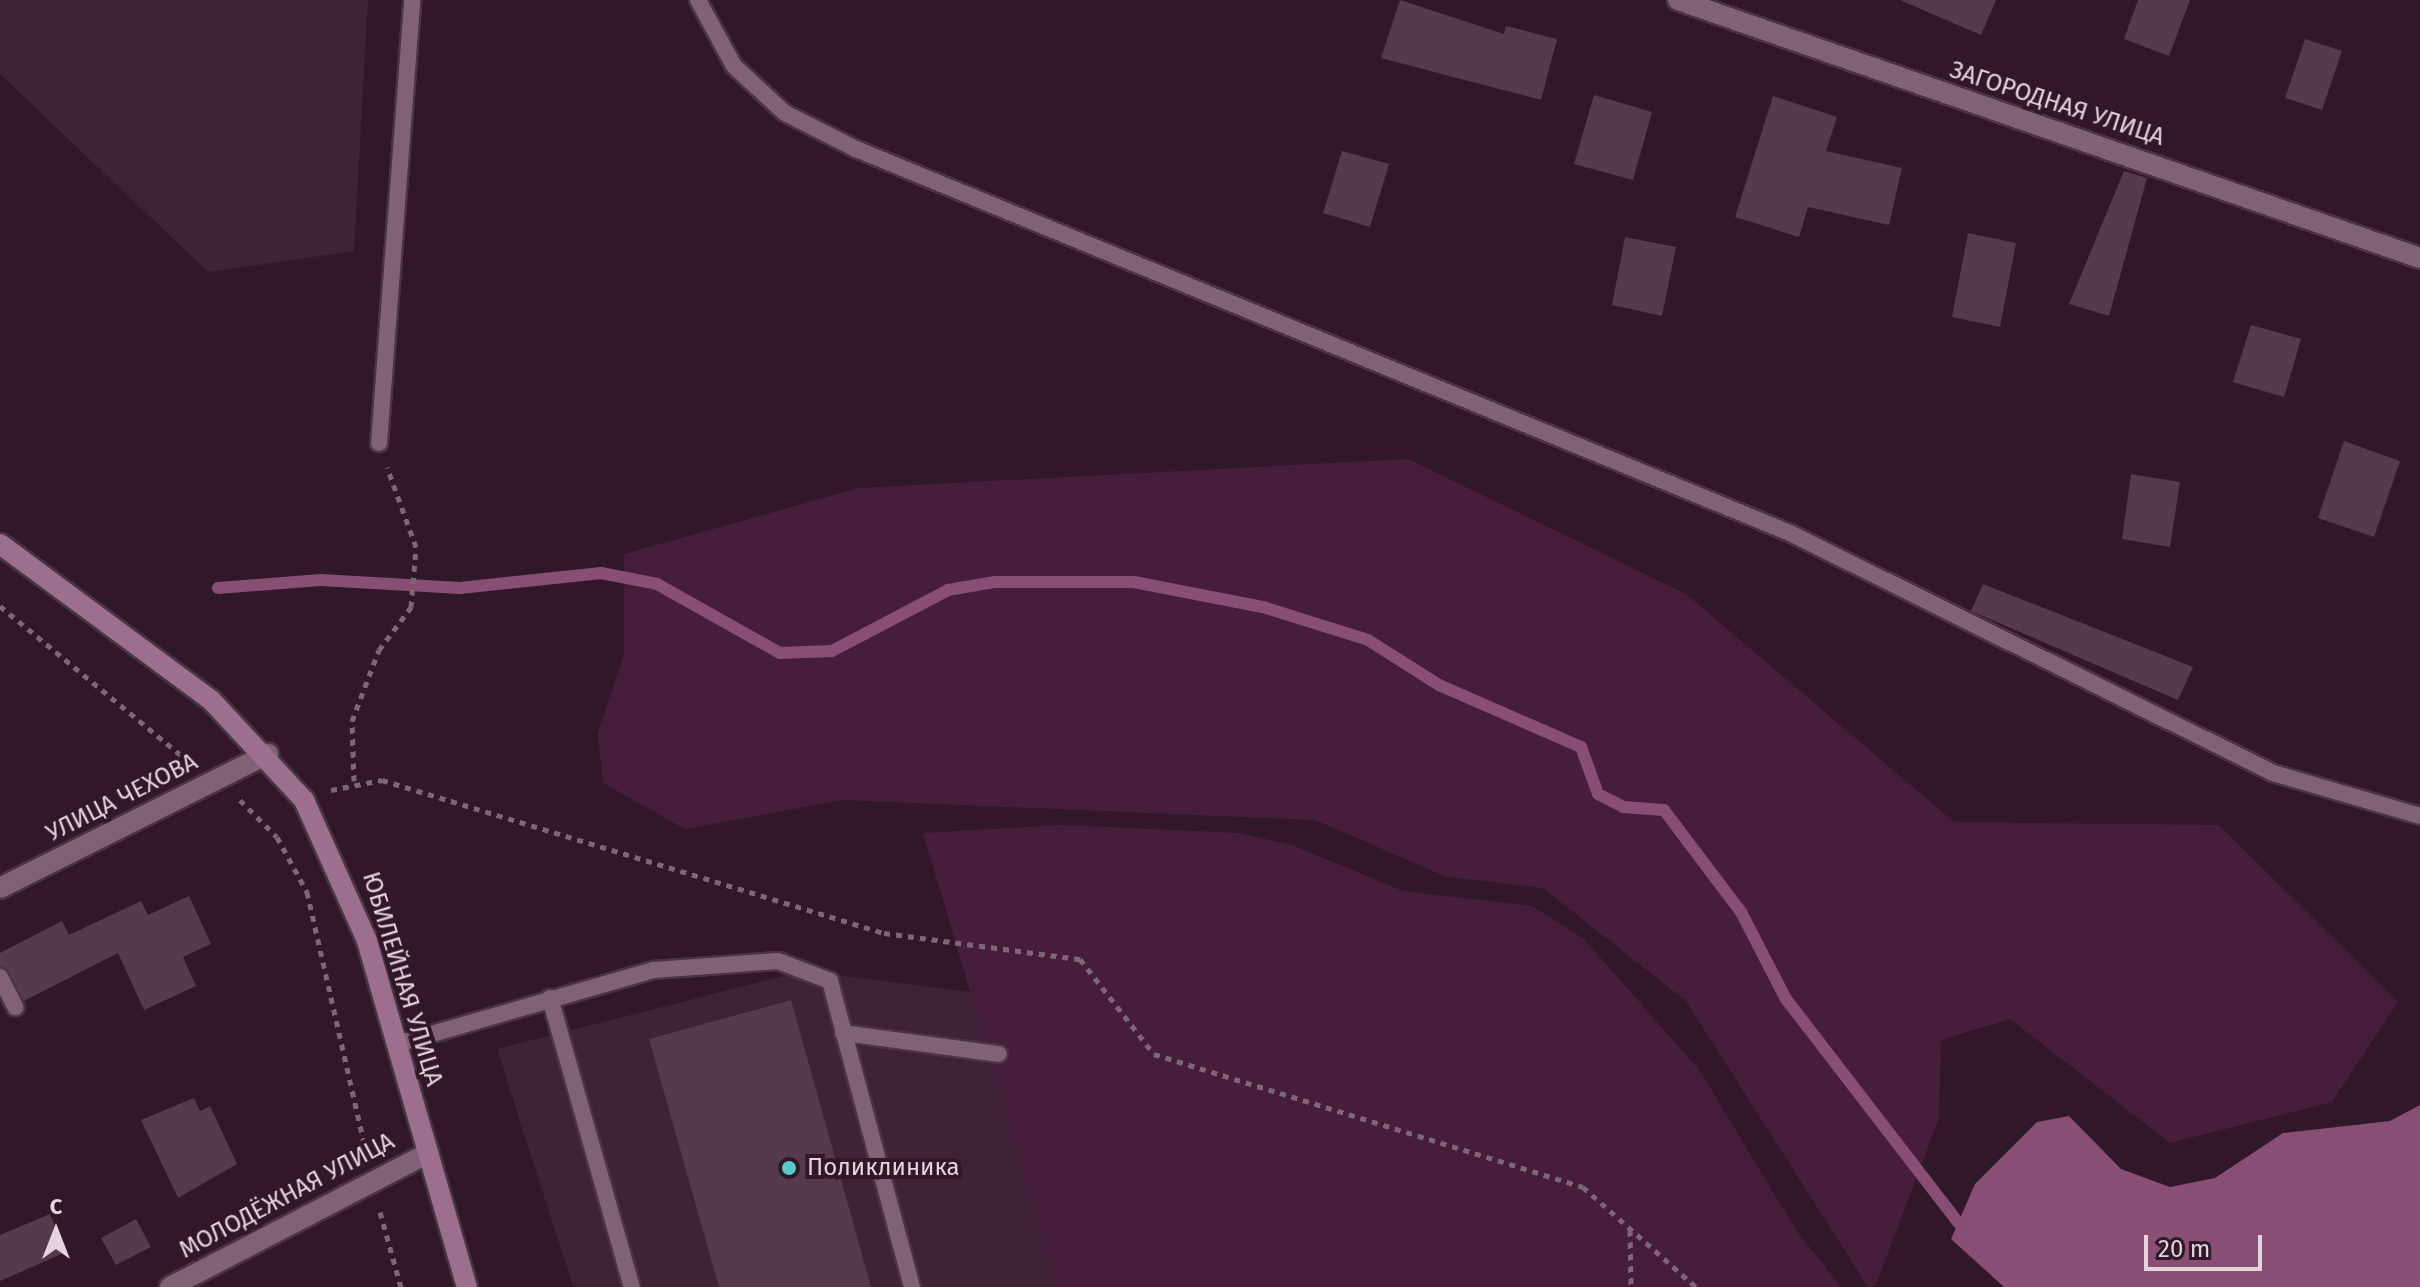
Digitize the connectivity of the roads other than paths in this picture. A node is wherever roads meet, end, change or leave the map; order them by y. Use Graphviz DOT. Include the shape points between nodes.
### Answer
graph roads {
  1 [pos="412,0"];
  2 [pos="698,0"];
  3 [pos="1678,0"];
  4 [pos="2420,258"];
  5 [pos="379,443"];
  6 [pos="0,544"];
  7 [pos="268,754"];
  8 [pos="2420,816"];
  9 [pos="0,888"];
  10 [pos="0,977"];
  11 [pos="550,998"];
  12 [pos="15,1007"];
  13 [pos="843,1033"];
  14 [pos="397,1044"];
  15 [pos="999,1054"];
  16 [pos="428,1153"];
  17 [pos="170,1287"];
  18 [pos="467,1287"];
  19 [pos="632,1287"];
  20 [pos="912,1287"];
  1 -- 5 [label="lane"];
  2 -- 8 [label="lane" via="734,66 785,113 856,149 1790,533 2273,773"];
  3 -- 4 [label="street, ЗАГОРОДНАЯ УЛИЦА"];
  6 -- 7 [label="main road, ЮБИЛЕЙНАЯ УЛИЦА" via="211,700"];
  7 -- 9 [label="street, УЛИЦА ЧЕХОВА"];
  7 -- 14 [label="main road, ЮБИЛЕЙНАЯ УЛИЦА" via="304,800 338,863"];
  10 -- 12 [label="lane"];
  11 -- 13 [label="lane" via="654,970 778,961 830,981"];
  11 -- 14 [label="lane"];
  11 -- 19 [label="lane"];
  13 -- 15 [label="lane"];
  13 -- 20 [label="lane"];
  14 -- 16 [label="main road, ЮБИЛЕЙНАЯ УЛИЦА"];
  16 -- 17 [label="street, МОЛОДЁЖНАЯ УЛИЦА"];
  16 -- 18 [label="main road, ЮБИЛЕЙНАЯ УЛИЦА"];
}
